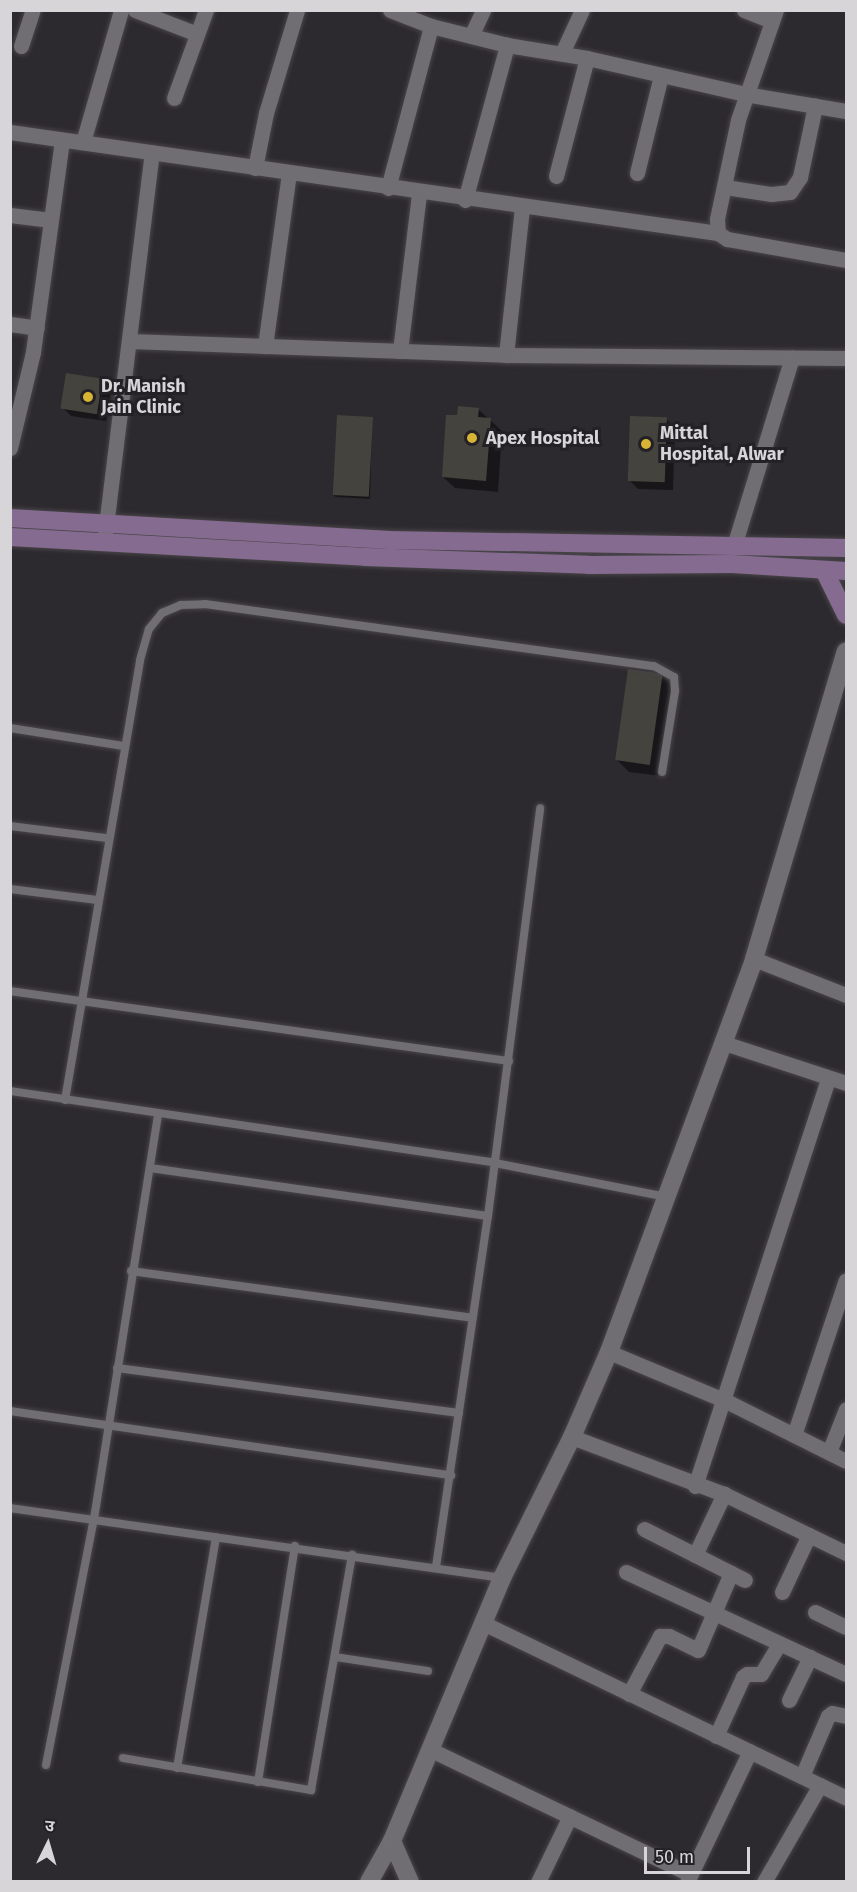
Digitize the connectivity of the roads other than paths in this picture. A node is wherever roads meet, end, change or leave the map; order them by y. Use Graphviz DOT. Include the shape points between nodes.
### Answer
graph roads {
  1 [pos="33,10"];
  2 [pos="121,10"];
  3 [pos="135,10"];
  4 [pos="206,10"];
  5 [pos="297,10"];
  6 [pos="390,10"];
  7 [pos="483,10"];
  8 [pos="582,10"];
  9 [pos="744,10"];
  10 [pos="773,16"];
  11 [pos="432,26"];
  12 [pos="197,34"];
  13 [pos="471,36"];
  14 [pos="507,45"];
  15 [pos="21,46"];
  16 [pos="562,53"];
  17 [pos="587,58"];
  18 [pos="661,75"];
  19 [pos="746,94"];
  20 [pos="174,98"];
  21 [pos="815,106"];
  22 [pos="846,111"];
  23 [pos="10,132"];
  24 [pos="62,140"];
  25 [pos="83,142"];
  26 [pos="152,153"];
  27 [pos="255,168"];
  28 [pos="289,173"];
  29 [pos="637,173"];
  30 [pos="556,176"];
  31 [pos="388,188"];
  32 [pos="725,188"];
  33 [pos="419,193"];
  34 [pos="465,200"];
  35 [pos="522,207"];
  36 [pos="10,215"];
  37 [pos="51,220"];
  38 [pos="718,233"];
  39 [pos="846,260"];
  40 [pos="10,324"];
  41 [pos="37,328"];
  42 [pos="129,341"];
  43 [pos="266,346"];
  44 [pos="400,351"];
  45 [pos="506,355"];
  46 [pos="792,358"];
  47 [pos="846,358"];
  48 [pos="10,448"];
  49 [pos="10,518"];
  50 [pos="106,523"];
  51 [pos="10,537"];
  52 [pos="104,545"];
  53 [pos="734,546"];
  54 [pos="846,548"];
  55 [pos="824,570"];
  56 [pos="846,571"];
  57 [pos="846,615"];
  58 [pos="846,651"];
  59 [pos="840,694"];
  60 [pos="10,728"];
  61 [pos="124,746"];
  62 [pos="662,772"];
  63 [pos="540,808"];
  64 [pos="10,826"];
  65 [pos="107,838"];
  66 [pos="10,889"];
  67 [pos="97,900"];
  68 [pos="754,959"];
  69 [pos="10,991"];
  70 [pos="846,995"];
  71 [pos="80,1000"];
  72 [pos="724,1043"];
  73 [pos="509,1061"];
  74 [pos="828,1078"];
  75 [pos="846,1083"];
  76 [pos="10,1091"];
  77 [pos="65,1100"];
  78 [pos="158,1115"];
  79 [pos="495,1163"];
  80 [pos="150,1168"];
  81 [pos="668,1197"];
  82 [pos="489,1216"];
  83 [pos="131,1271"];
  84 [pos="846,1280"];
  85 [pos="472,1318"];
  86 [pos="609,1352"];
  87 [pos="117,1368"];
  88 [pos="724,1400"];
  89 [pos="10,1411"];
  90 [pos="846,1411"];
  91 [pos="459,1413"];
  92 [pos="107,1422"];
  93 [pos="794,1434"];
  94 [pos="572,1437"];
  95 [pos="829,1452"];
  96 [pos="846,1461"];
  97 [pos="451,1475"];
  98 [pos="695,1486"];
  99 [pos="724,1494"];
  100 [pos="10,1508"];
  101 [pos="94,1520"];
  102 [pos="644,1529"];
  103 [pos="809,1535"];
  104 [pos="216,1537"];
  105 [pos="294,1546"];
  106 [pos="846,1553"];
  107 [pos="352,1555"];
  108 [pos="695,1555"];
  109 [pos="436,1568"];
  110 [pos="626,1572"];
  111 [pos="731,1573"];
  112 [pos="502,1578"];
  113 [pos="745,1580"];
  114 [pos="782,1592"];
  115 [pos="815,1612"];
  116 [pos="713,1614"];
  117 [pos="483,1623"];
  118 [pos="846,1627"];
  119 [pos="779,1644"];
  120 [pos="335,1657"];
  121 [pos="810,1658"];
  122 [pos="428,1671"];
  123 [pos="846,1674"];
  124 [pos="629,1694"];
  125 [pos="789,1700"];
  126 [pos="846,1716"];
  127 [pos="716,1736"];
  128 [pos="429,1749"];
  129 [pos="750,1752"];
  130 [pos="123,1758"];
  131 [pos="46,1765"];
  132 [pos="177,1768"];
  133 [pos="802,1776"];
  134 [pos="258,1782"];
  135 [pos="820,1785"];
  136 [pos="846,1798"];
  137 [pos="570,1816"];
  138 [pos="392,1841"];
  139 [pos="688,1878"];
  140 [pos="369,1881"];
  141 [pos="410,1881"];
  142 [pos="538,1881"];
  143 [pos="765,1881"];
  1 -- 15 [label="street"];
  2 -- 25 [label="street"];
  3 -- 12 [label="street"];
  4 -- 12 [label="street"];
  5 -- 27 [label="street" via="266,113"];
  6 -- 11 [label="street"];
  7 -- 13 [label="street"];
  8 -- 16 [label="street"];
  9 -- 10 [label="street"];
  10 -- 19 [label="street"];
  11 -- 13 [label="street"];
  11 -- 31 [label="street"];
  12 -- 20 [label="street"];
  13 -- 14 [label="street"];
  14 -- 16 [label="street"];
  14 -- 34 [label="street"];
  16 -- 17 [label="street"];
  17 -- 18 [label="street"];
  17 -- 30 [label="street"];
  18 -- 19 [label="street"];
  18 -- 29 [label="street"];
  19 -- 21 [label="street"];
  19 -- 32 [label="street"];
  21 -- 22 [label="street"];
  21 -- 32 [label="street" via="800,177 790,192 781,195"];
  23 -- 24 [label="street"];
  24 -- 25 [label="street"];
  24 -- 37 [label="street"];
  25 -- 26 [label="street"];
  26 -- 27 [label="street"];
  26 -- 42 [label="street"];
  27 -- 28 [label="street"];
  28 -- 31 [label="street"];
  28 -- 43 [label="street"];
  31 -- 33 [label="street"];
  32 -- 38 [label="street" via="717,219"];
  33 -- 34 [label="street"];
  33 -- 44 [label="street"];
  34 -- 35 [label="street"];
  35 -- 38 [label="street"];
  35 -- 45 [label="street"];
  36 -- 37 [label="street"];
  37 -- 41 [label="street"];
  38 -- 39 [label="street" via="727,239"];
  40 -- 41 [label="street"];
  41 -- 48 [label="street"];
  42 -- 43 [label="street"];
  42 -- 50 [label="street"];
  43 -- 44 [label="street"];
  44 -- 45 [label="street"];
  45 -- 46 [label="street"];
  46 -- 47 [label="street"];
  46 -- 53 [label="street"];
  49 -- 50 [label="main road"];
  50 -- 52 [label="street"];
  50 -- 53 [label="main road" via="389,540"];
  51 -- 52 [label="main road"];
  52 -- 55 [label="main road" via="376,558 589,565 732,564"];
  53 -- 54 [label="main road"];
  55 -- 56 [label="main road"];
  55 -- 57 [label="main road"];
  58 -- 59 [label="street"];
  59 -- 68 [label="street"];
  60 -- 61 [label="lane"];
  61 -- 62 [label="lane" via="149,628 162,613 181,605 205,604 615,659 667,670 674,677 675,691"];
  61 -- 65 [label="lane"];
  63 -- 73 [label="lane"];
  64 -- 65 [label="lane"];
  65 -- 67 [label="lane"];
  66 -- 67 [label="lane"];
  67 -- 71 [label="lane"];
  68 -- 70 [label="street"];
  68 -- 72 [label="street"];
  69 -- 71 [label="lane"];
  71 -- 73 [label="lane"];
  71 -- 77 [label="lane"];
  72 -- 74 [label="street"];
  72 -- 81 [label="street"];
  73 -- 79 [label="lane"];
  74 -- 75 [label="street"];
  74 -- 88 [label="street"];
  76 -- 77 [label="lane"];
  77 -- 78 [label="lane"];
  78 -- 79 [label="lane"];
  78 -- 80 [label="lane"];
  79 -- 81 [label="lane"];
  79 -- 82 [label="lane"];
  80 -- 82 [label="lane"];
  80 -- 83 [label="lane"];
  81 -- 86 [label="street"];
  82 -- 85 [label="lane"];
  83 -- 85 [label="lane"];
  83 -- 87 [label="lane"];
  84 -- 93 [label="street"];
  85 -- 91 [label="lane"];
  86 -- 88 [label="street"];
  86 -- 94 [label="street"];
  87 -- 91 [label="lane"];
  87 -- 92 [label="lane"];
  88 -- 93 [label="street"];
  88 -- 98 [label="street"];
  89 -- 92 [label="lane"];
  90 -- 95 [label="street"];
  91 -- 97 [label="lane"];
  92 -- 97 [label="lane"];
  92 -- 101 [label="lane"];
  93 -- 95 [label="street"];
  94 -- 98 [label="street"];
  94 -- 112 [label="street"];
  95 -- 96 [label="street"];
  97 -- 109 [label="lane"];
  98 -- 99 [label="street"];
  99 -- 103 [label="street"];
  99 -- 108 [label="street"];
  100 -- 101 [label="lane"];
  101 -- 104 [label="lane"];
  101 -- 131 [label="lane"];
  102 -- 108 [label="street"];
  103 -- 106 [label="street"];
  103 -- 114 [label="street"];
  104 -- 105 [label="lane"];
  104 -- 132 [label="lane"];
  105 -- 107 [label="lane"];
  105 -- 134 [label="lane"];
  107 -- 109 [label="lane"];
  107 -- 120 [label="lane"];
  108 -- 111 [label="street"];
  109 -- 112 [label="lane"];
  110 -- 116 [label="street"];
  111 -- 113 [label="street"];
  111 -- 116 [label="street"];
  112 -- 117 [label="street"];
  115 -- 118 [label="street"];
  116 -- 119 [label="street"];
  116 -- 124 [label="street" via="698,1650 669,1636 660,1636"];
  117 -- 124 [label="street"];
  117 -- 128 [label="street"];
  119 -- 121 [label="street"];
  119 -- 127 [label="street" via="761,1674 743,1677"];
  120 -- 122 [label="lane"];
  120 -- 134 [label="lane" via="311,1790"];
  121 -- 123 [label="street"];
  121 -- 125 [label="street"];
  124 -- 127 [label="street"];
  126 -- 133 [label="street" via="828,1716"];
  127 -- 129 [label="street"];
  128 -- 137 [label="street"];
  128 -- 138 [label="street"];
  129 -- 133 [label="street"];
  129 -- 139 [label="street"];
  130 -- 132 [label="lane"];
  132 -- 134 [label="lane"];
  133 -- 135 [label="street"];
  135 -- 136 [label="street"];
  135 -- 143 [label="street"];
  137 -- 139 [label="street"];
  137 -- 142 [label="street"];
  138 -- 140 [label="street"];
  138 -- 141 [label="street"];
}
